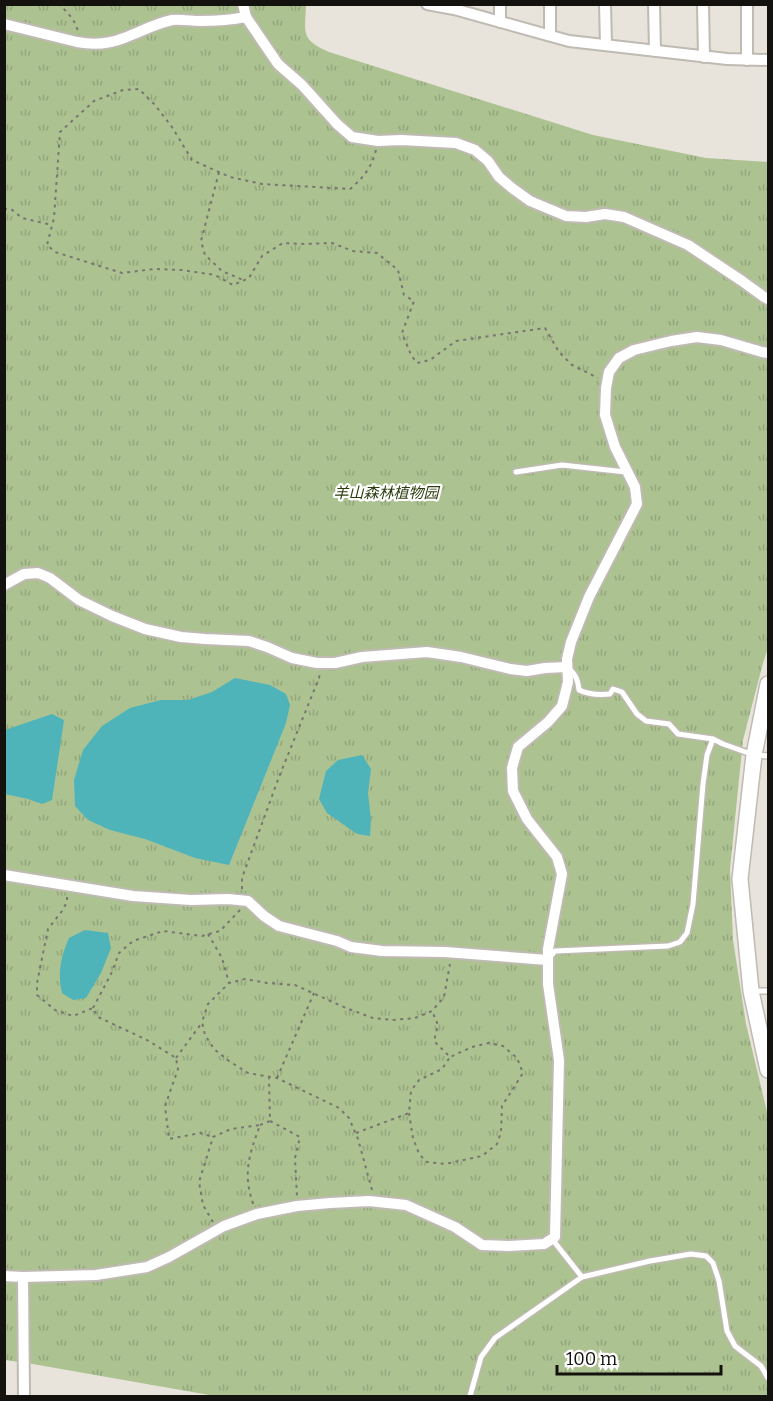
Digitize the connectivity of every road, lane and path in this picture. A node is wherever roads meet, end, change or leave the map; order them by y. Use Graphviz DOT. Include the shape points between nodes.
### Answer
graph roads {
  1 [pos="58,4"];
  2 [pos="243,4"];
  3 [pos="427,4"];
  4 [pos="500,4"];
  5 [pos="550,4"];
  6 [pos="605,4"];
  7 [pos="654,4"];
  8 [pos="703,4"];
  9 [pos="747,4"];
  10 [pos="454,7"];
  11 [pos="246,17"];
  12 [pos="500,21"];
  13 [pos="4,24"];
  14 [pos="550,35"];
  15 [pos="77,42"];
  16 [pos="606,45"];
  17 [pos="655,51"];
  18 [pos="704,57"];
  19 [pos="747,60"];
  20 [pos="768,60"];
  21 [pos="378,141"];
  22 [pos="219,172"];
  23 [pos="4,208"];
  24 [pos="52,225"];
  25 [pos="243,280"];
  26 [pos="768,299"];
  27 [pos="768,352"];
  28 [pos="607,382"];
  29 [pos="516,472"];
  30 [pos="628,472"];
  31 [pos="4,585"];
  32 [pos="322,663"];
  33 [pos="567,667"];
  34 [pos="768,684"];
  35 [pos="713,739"];
  36 [pos="761,755"];
  37 [pos="4,875"];
  38 [pos="69,886"];
  39 [pos="246,901"];
  40 [pos="208,934"];
  41 [pos="452,952"];
  42 [pos="548,960"];
  43 [pos="229,982"];
  44 [pos="751,991"];
  45 [pos="768,992"];
  46 [pos="314,993"];
  47 [pos="93,1008"];
  48 [pos="432,1011"];
  49 [pos="202,1022"];
  50 [pos="450,1057"];
  51 [pos="176,1058"];
  52 [pos="768,1070"];
  53 [pos="269,1077"];
  54 [pos="277,1078"];
  55 [pos="409,1113"];
  56 [pos="270,1121"];
  57 [pos="260,1125"];
  58 [pos="356,1133"];
  59 [pos="213,1137"];
  60 [pos="375,1201"];
  61 [pos="297,1206"];
  62 [pos="257,1214"];
  63 [pos="217,1230"];
  64 [pos="552,1239"];
  65 [pos="4,1276"];
  66 [pos="22,1277"];
  67 [pos="582,1277"];
  68 [pos="768,1378"];
  69 [pos="24,1396"];
  70 [pos="470,1396"];
  1 -- 15 [label="path" via="78,29"];
  2 -- 11 [label="street"];
  3 -- 10 [label="street"];
  4 -- 12 [label="street"];
  5 -- 14 [label="street"];
  6 -- 16 [label="street"];
  7 -- 17 [label="street"];
  8 -- 18 [label="street"];
  9 -- 19 [label="street"];
  10 -- 12 [label="street"];
  11 -- 15 [label="street" via="174,20 107,43"];
  11 -- 21 [label="street" via="278,64 337,124 352,137"];
  12 -- 14 [label="street"];
  13 -- 15 [label="street"];
  14 -- 16 [label="street"];
  16 -- 17 [label="street"];
  17 -- 18 [label="street"];
  18 -- 19 [label="street"];
  19 -- 20 [label="street"];
  21 -- 22 [label="path" via="373,162 350,189 262,184"];
  21 -- 26 [label="street" via="429,140 475,150 499,177 530,201 566,216 624,217 688,245"];
  22 -- 24 [label="path" via="192,160 172,127 139,88 123,90 94,101 60,132"];
  22 -- 25 [label="path" via="201,241 205,255 222,271"];
  23 -- 24 [label="path" via="22,218"];
  24 -- 25 [label="path" via="47,245 54,252 122,273 182,270 214,276 232,285"];
  25 -- 28 [label="path" via="249,278 262,256 283,243 332,243 353,251 377,253 398,270 404,295 414,301 402,333 417,363 430,360 456,341 545,328 572,365"];
  27 -- 28 [label="street" via="697,337 671,341 619,358"];
  28 -- 30 [label="street" via="605,415"];
  29 -- 30 [label="lane" via="562,465"];
  30 -- 33 [label="street" via="637,504 589,597 571,642"];
  31 -- 32 [label="street" via="24,574 38,573 79,600 145,629 193,638 249,641 292,658"];
  32 -- 33 [label="street" via="428,652 510,669"];
  32 -- 39 [label="path" via="242,878"];
  33 -- 35 [label="lane" via="578,680 579,690 585,693 610,694 613,689 622,692 646,721 669,724 678,734"];
  33 -- 42 [label="street" via="562,706 518,747 512,768 513,791 527,819 557,857 562,874"];
  34 -- 36 [label="street"];
  35 -- 36 [label="lane"];
  35 -- 42 [label="lane" via="707,754 687,933 680,942 668,946 555,951"];
  36 -- 44 [label="street" via="740,879"];
  37 -- 38 [label="street"];
  38 -- 39 [label="street" via="133,896"];
  38 -- 47 [label="path" via="67,902 48,929 37,995 55,1010 73,1016"];
  39 -- 40 [label="path" via="220,931"];
  39 -- 41 [label="street" via="279,926 351,947"];
  40 -- 43 [label="path" via="222,958"];
  40 -- 47 [label="path" via="163,931 133,941 119,953"];
  41 -- 42 [label="street"];
  41 -- 48 [label="path" via="444,997"];
  42 -- 64 [label="street" via="559,1060 556,1223"];
  43 -- 46 [label="path" via="245,979 295,985"];
  43 -- 49 [label="path" via="208,1004"];
  44 -- 45 [label="lane"];
  44 -- 52 [label="street"];
  46 -- 48 [label="path" via="374,1018 415,1018"];
  46 -- 54 [label="path"];
  47 -- 51 [label="path" via="98,1017"];
  48 -- 50 [label="path" via="438,1025 434,1041"];
  49 -- 51 [label="path"];
  49 -- 53 [label="path" via="214,1049 248,1073"];
  50 -- 55 [label="path" via="442,1069 419,1080 411,1091"];
  50 -- 55 [label="path" via="489,1043 503,1046 517,1058 523,1072 502,1106 497,1144 482,1156 445,1164 427,1162 413,1138"];
  51 -- 59 [label="path" via="178,1070 165,1106 169,1139 200,1133"];
  53 -- 54 [label="path"];
  53 -- 56 [label="path"];
  54 -- 58 [label="path" via="339,1108"];
  55 -- 58 [label="path"];
  56 -- 57 [label="path"];
  56 -- 61 [label="path" via="300,1137 295,1158"];
  57 -- 59 [label="path" via="231,1129"];
  57 -- 62 [label="path" via="247,1179"];
  58 -- 60 [label="path"];
  59 -- 63 [label="path" via="200,1182 203,1204"];
  60 -- 61 [label="street"];
  60 -- 64 [label="street" via="406,1205 455,1227 482,1245 544,1244"];
  61 -- 62 [label="street"];
  62 -- 63 [label="street"];
  63 -- 66 [label="street" via="147,1267 96,1275"];
  64 -- 67 [label="lane"];
  65 -- 66 [label="street"];
  66 -- 69 [label="street"];
  67 -- 68 [label="lane" via="650,1260 691,1254 706,1256 719,1281 727,1331 735,1346 761,1366"];
  67 -- 70 [label="lane" via="495,1338 481,1357"];
}
